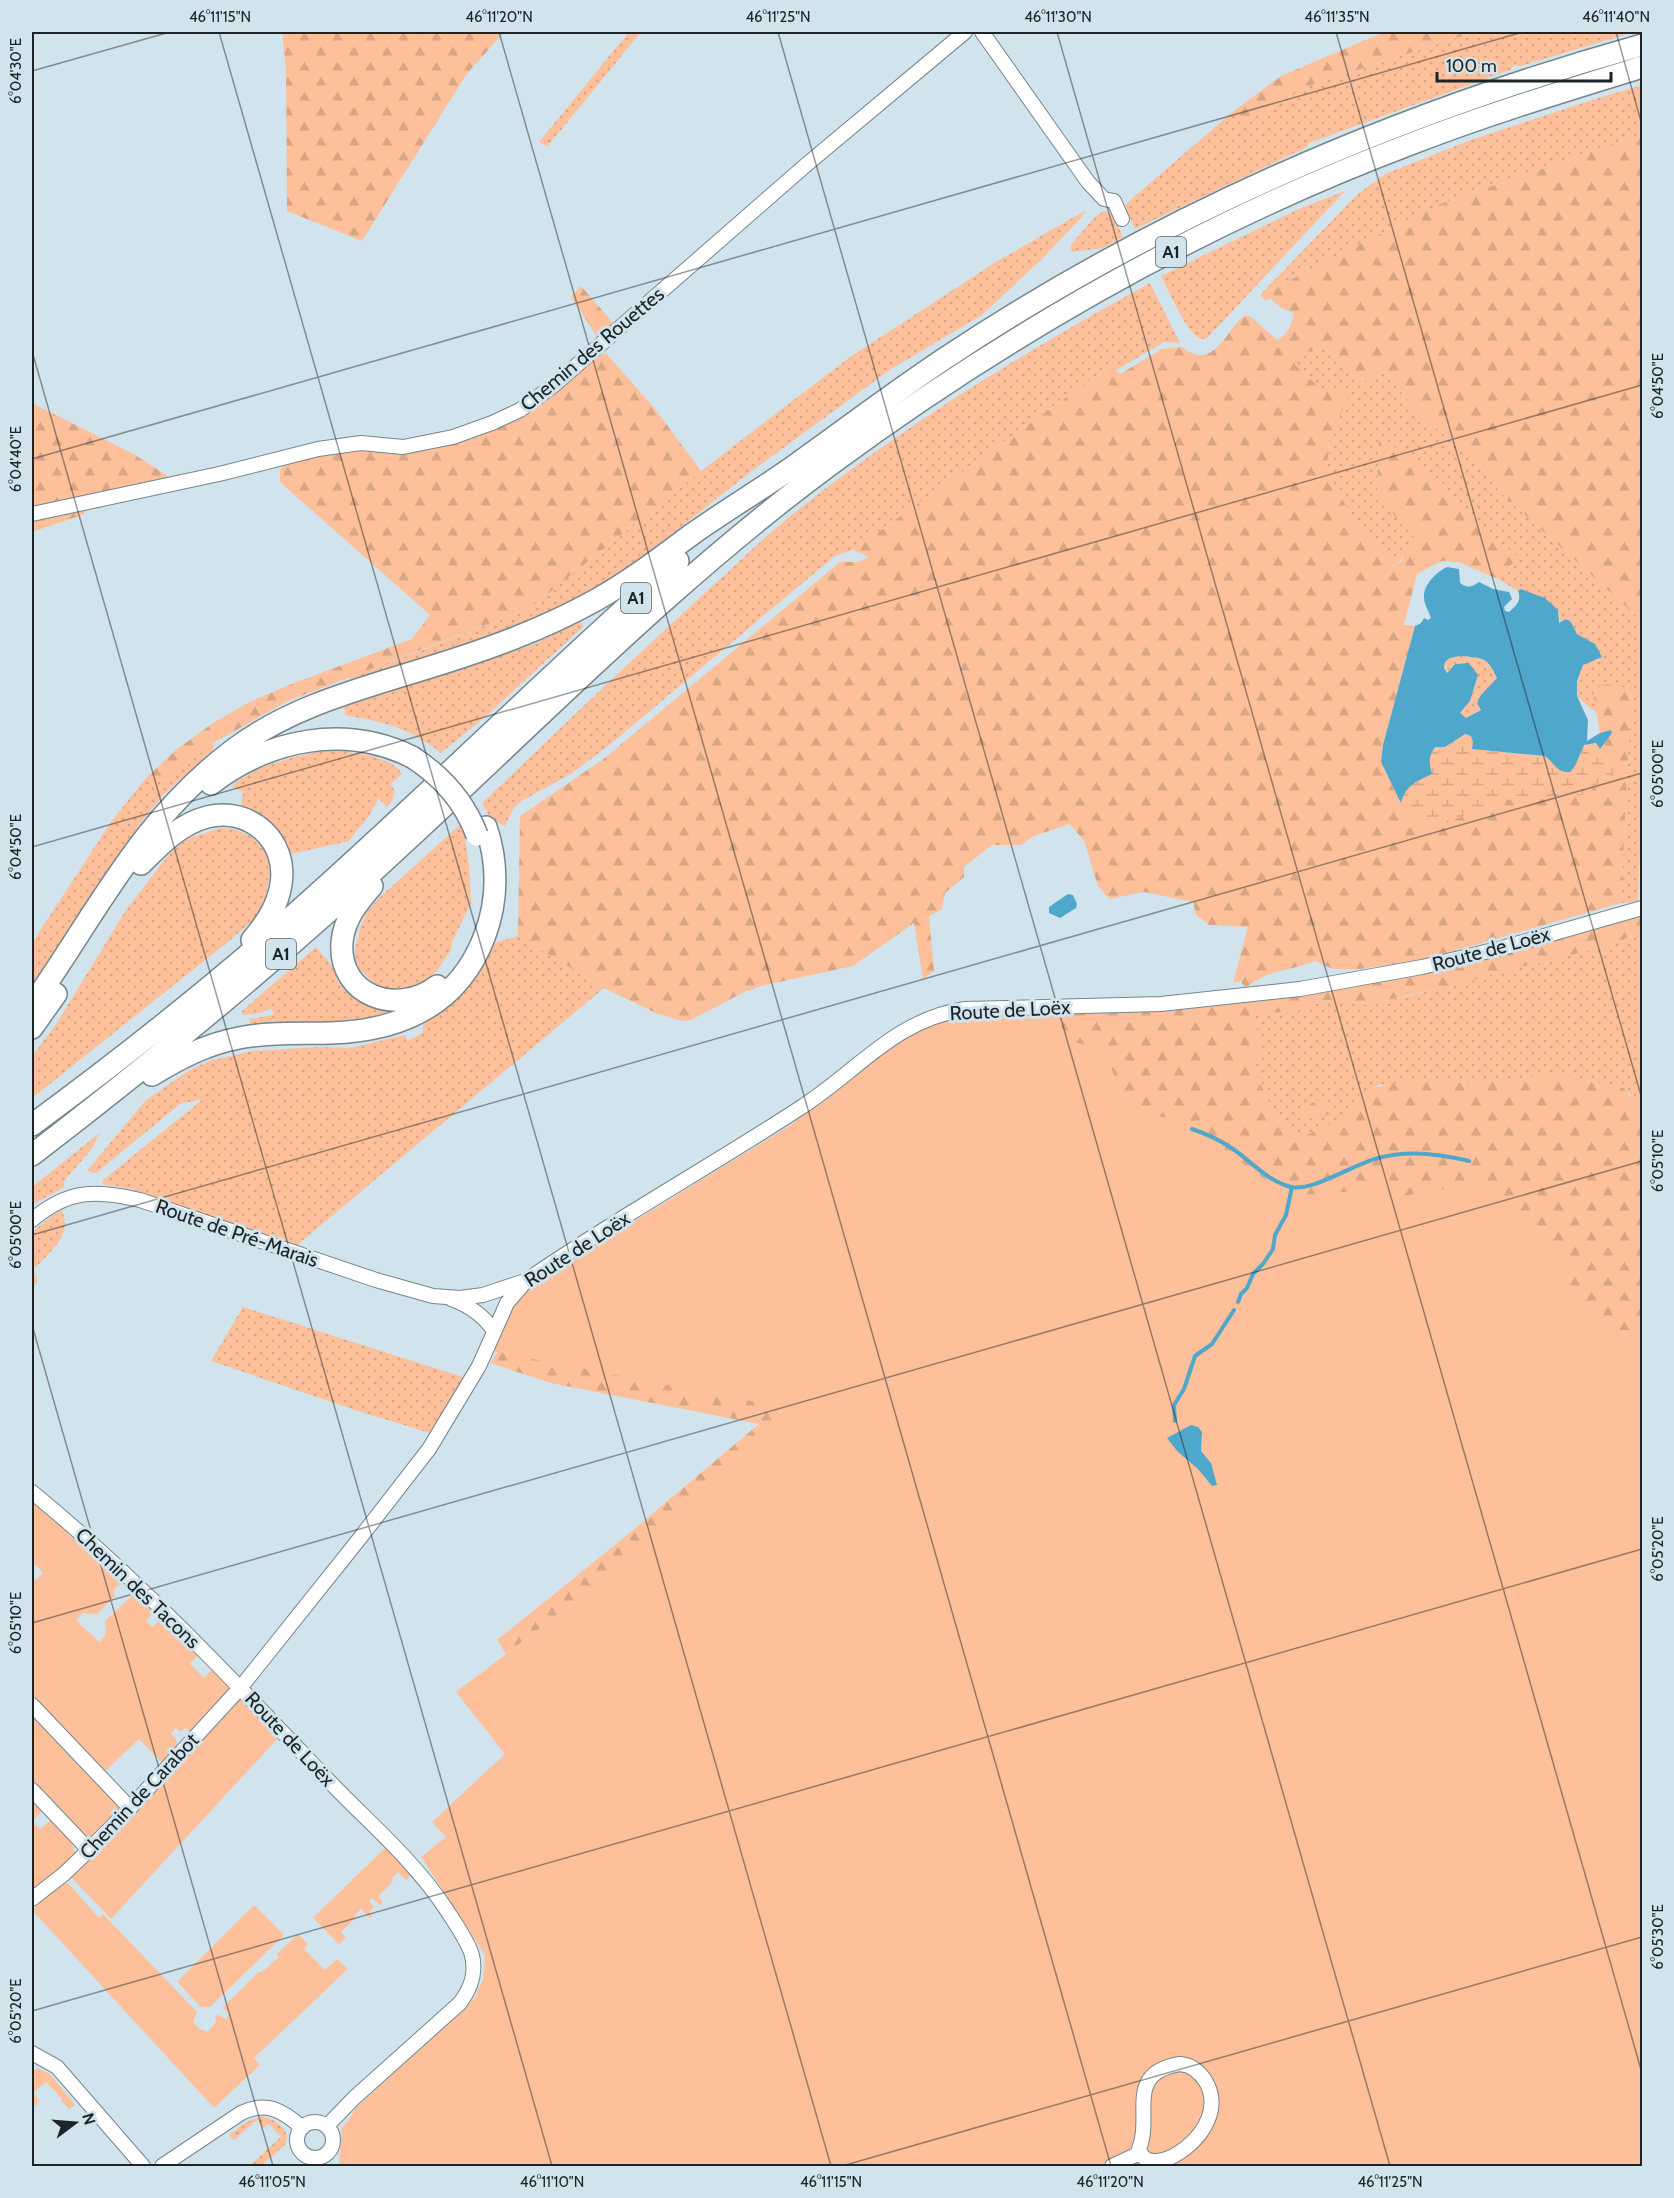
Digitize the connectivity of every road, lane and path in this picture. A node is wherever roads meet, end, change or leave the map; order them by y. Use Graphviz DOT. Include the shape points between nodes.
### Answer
graph roads {
  1 [pos="965,32"];
  2 [pos="982,32"];
  3 [pos="1642,45"];
  4 [pos="1642,67"];
  5 [pos="1122,219"];
  6 [pos="784,472"];
  7 [pos="32,514"];
  8 [pos="417,754"];
  9 [pos="206,772"];
  10 [pos="481,831"];
  11 [pos="417,832"];
  12 [pos="141,864"];
  13 [pos="1642,908"];
  14 [pos="215,983"];
  15 [pos="32,1005"];
  16 [pos="32,1028"];
  17 [pos="32,1125"];
  18 [pos="69,1126"];
  19 [pos="32,1155"];
  20 [pos="32,1220"];
  21 [pos="526,1280"];
  22 [pos="446,1298"];
  23 [pos="494,1331"];
  24 [pos="32,1492"];
  25 [pos="241,1687"];
  26 [pos="32,1705"];
  27 [pos="32,1790"];
  28 [pos="130,1808"];
  29 [pos="89,1850"];
  30 [pos="32,1899"];
  31 [pos="32,2053"];
  32 [pos="327,2126"];
  33 [pos="302,2128"];
  34 [pos="1140,2153"];
  35 [pos="322,2162"];
  36 [pos="143,2166"];
  37 [pos="162,2166"];
  38 [pos="1112,2166"];
  1 -- 7 [label="street, Chemin des Rouettes" via="555,385 520,410 474,430 432,442 403,447 372,443 318,449"];
  2 -- 5 [label="street" via="1083,176 1104,199 1114,201"];
  3 -- 6 [label="highway, A1" via="1522,81 1384,131 1208,209 1074,279 993,328"];
  4 -- 11 [label="highway, A1" via="1444,131 1318,182 1161,256 1023,335 905,411 748,529 655,609"];
  6 -- 9 [label="highway" via="634,577 570,614 510,641 306,709 254,735"];
  6 -- 14 [label="highway, A1" via="606,624 357,858"];
  8 -- 9 [label="highway" via="397,739 368,732 312,730 262,742"];
  8 -- 10 [label="highway, bridge" via="451,789"];
  8 -- 12 [label="highway" via="342,739 306,741 264,752 228,771 197,796 165,830"];
  9 -- 15 [label="highway" via="166,810 131,854"];
  10 -- 11 [label="highway" via="484,892 468,948 449,975 425,995 410,1000 384,1000 363,991 349,974 344,959 344,933 357,904"];
  10 -- 18 [label="highway" via="493,850 495,879 488,925 470,964 441,998 416,1015 374,1030 257,1035 210,1045 183,1056"];
  11 -- 18 [label="highway, A1" via="247,983"];
  12 -- 14 [label="highway" via="181,828 214,815 251,821 275,843 282,867 277,902 266,922"];
  12 -- 16 [label="highway"];
  13 -- 21 [label="street, Route de Loëx" via="1422,967 1300,989 1161,1004 982,1008 934,1016 897,1035 764,1132"];
  14 -- 17 [label="highway, A1"];
  18 -- 19 [label="highway, A1"];
  20 -- 22 [label="street, Route de Pré-Marais" via="51,1205 72,1196 115,1193 376,1280"];
  21 -- 22 [label="street" via="483,1295"];
  21 -- 23 [label="street, Route de Loëx" via="507,1303"];
  22 -- 23 [label="street" via="474,1311"];
  23 -- 25 [label="street, Route de Loëx" via="479,1366 429,1449"];
  24 -- 25 [label="street, Chemin des Tacons" via="99,1548"];
  25 -- 28 [label="street, Chemin de Carabot"];
  25 -- 32 [label="street, Route de Loëx" via="420,1873 460,1931 473,1961 474,1977 460,2003"];
  26 -- 28 [label="street"];
  27 -- 29 [label="street"];
  28 -- 29 [label="street, Chemin de Carabot"];
  29 -- 30 [label="street, Chemin de Carabot"];
  31 -- 36 [label="street" via="57,2067"];
  32 -- 33 [label="street" via="316,2122"];
  32 -- 35 [label="street" via="334,2141"];
  33 -- 35 [label="street" via="297,2136 302,2152"];
  33 -- 37 [label="street" via="275,2108 254,2108"];
  34 -- 34 [label="street" via="1145,2085 1164,2069 1180,2064 1190,2066 1210,2090 1210,2110 1202,2132 1190,2146 1162,2160 1149,2161"];
  34 -- 38 [label="street"];
}
